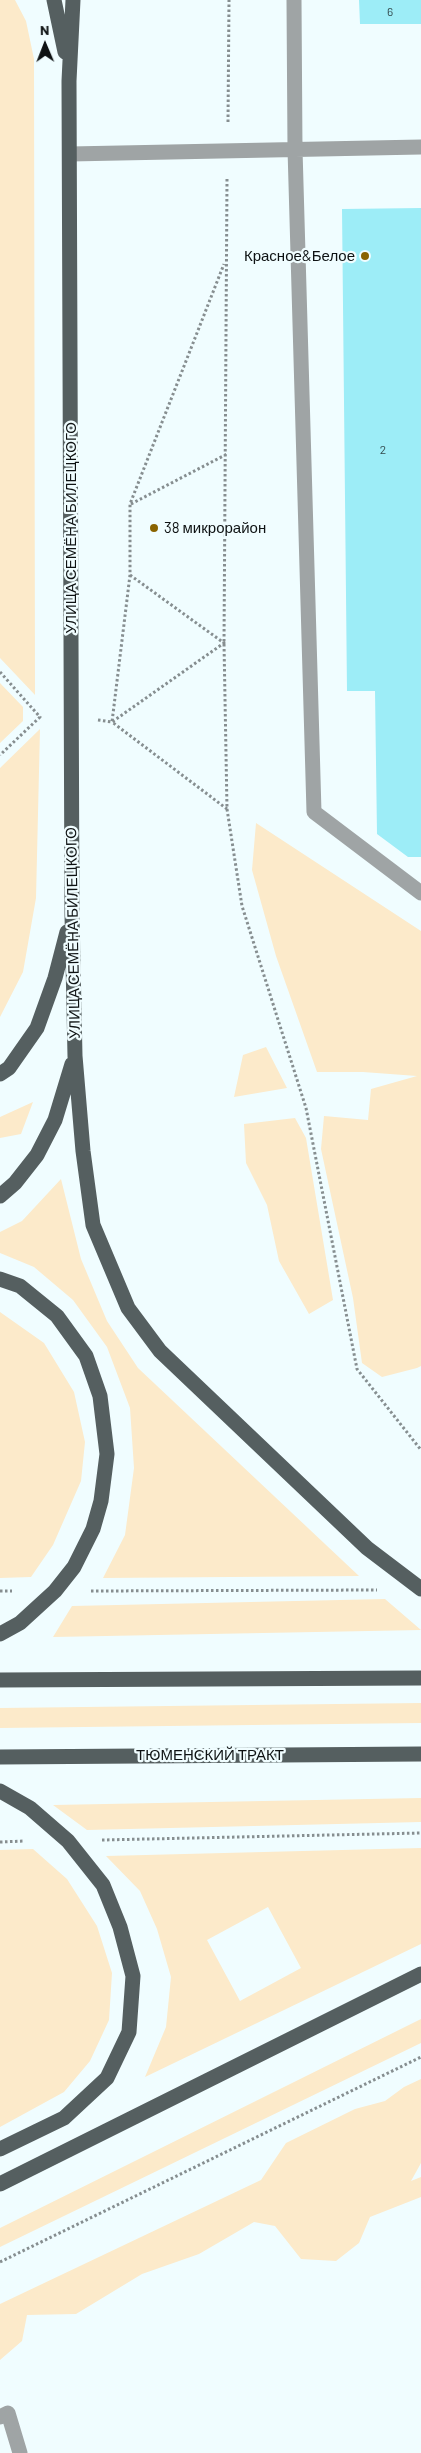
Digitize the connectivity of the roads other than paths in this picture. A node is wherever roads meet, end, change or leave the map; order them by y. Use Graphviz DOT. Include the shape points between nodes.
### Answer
graph roads {
  1 [pos="54,0"];
  2 [pos="73,0"];
  3 [pos="294,0"];
  4 [pos="69,80"];
  5 [pos="421,147"];
  6 [pos="295,149"];
  7 [pos="70,154"];
  8 [pos="421,893"];
  9 [pos="72,915"];
  10 [pos="75,1056"];
  11 [pos="0,1074"];
  12 [pos="0,1196"];
  13 [pos="0,1279"];
  14 [pos="421,1589"];
  15 [pos="0,1634"];
  16 [pos="421,1678"];
  17 [pos="0,1680"];
  18 [pos="421,1754"];
  19 [pos="0,1757"];
  20 [pos="0,1791"];
  21 [pos="421,1974"];
  22 [pos="0,2149"];
  23 [pos="0,2184"];
  24 [pos="0,2417"];
  25 [pos="20,2453"];
  1 -- 4 [label="main road"];
  2 -- 4 [label="main road, УЛИЦА СЕМЁНА БИЛЕЦКОГО"];
  3 -- 6 [label="lane"];
  4 -- 7 [label="main road, УЛИЦА СЕМЁНА БИЛЕЦКОГО"];
  5 -- 6 [label="lane"];
  6 -- 7 [label="lane"];
  6 -- 8 [label="lane" via="314,812"];
  7 -- 9 [label="main road, УЛИЦА СЕМЁНА БИЛЕЦКОГО"];
  9 -- 10 [label="main road, УЛИЦА СЕМЁНА БИЛЕЦКОГО"];
  9 -- 11 [label="main road" via="37,1028 10,1068"];
  10 -- 12 [label="main road" via="55,1120 37,1155 16,1184"];
  10 -- 14 [label="main road" via="93,1225 128,1308 160,1351 228,1418 367,1548"];
  13 -- 15 [label="main road" via="20,1286 57,1316 86,1356 100,1396 107,1454 101,1501 93,1529 74,1567 55,1591 20,1622"];
  16 -- 17 [label="main road"];
  18 -- 19 [label="main road, ТЮМЕНСКИЙ ТРАКТ"];
  20 -- 22 [label="main road" via="30,1808 68,1841 103,1885 120,1927 133,1976 129,2032 106,2078 64,2118"];
  21 -- 23 [label="main road"];
  24 -- 25 [label="lane" via="8,2413"];
}
